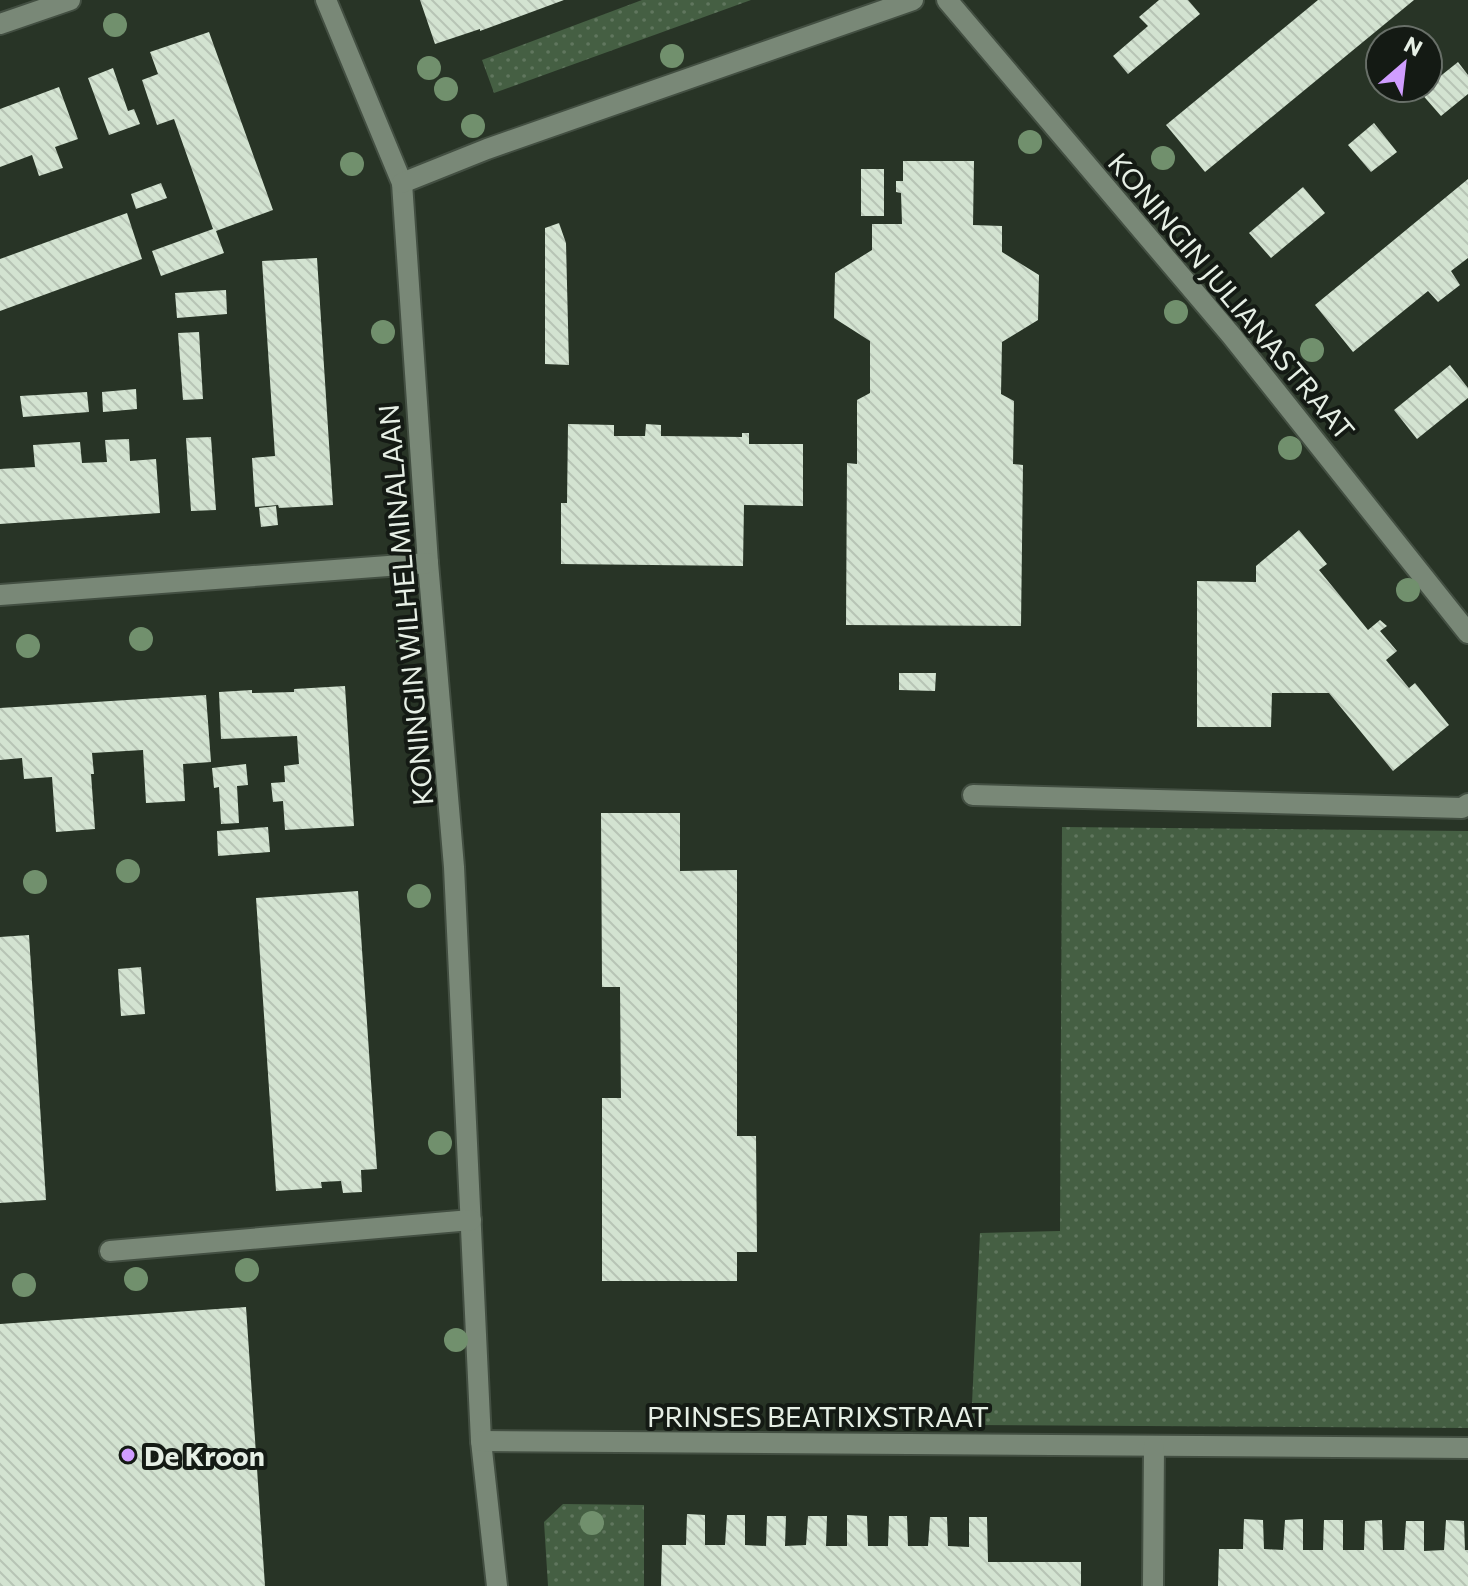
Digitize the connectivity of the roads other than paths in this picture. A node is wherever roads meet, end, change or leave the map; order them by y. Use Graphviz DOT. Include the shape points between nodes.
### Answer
graph roads {
  1 [pos="70,0"];
  2 [pos="326,0"];
  3 [pos="913,0"];
  4 [pos="947,0"];
  5 [pos="0,24"];
  6 [pos="402,183"];
  7 [pos="428,563"];
  8 [pos="0,595"];
  9 [pos="1468,633"];
  10 [pos="973,795"];
  11 [pos="1468,804"];
  12 [pos="471,1220"];
  13 [pos="110,1251"];
  14 [pos="481,1441"];
  15 [pos="1154,1446"];
  16 [pos="1468,1448"];
  17 [pos="497,1586"];
  18 [pos="1153,1586"];
  1 -- 5 [label="street"];
  2 -- 6 [label="street, KONINGIN WILHELMINALAAN"];
  3 -- 6 [label="street"];
  4 -- 9 [label="street, KONINGIN JULIANASTRAAT" via="1231,335"];
  6 -- 7 [label="street, KONINGIN WILHELMINALAAN"];
  7 -- 8 [label="street"];
  7 -- 12 [label="street, KONINGIN WILHELMINALAAN" via="454,867"];
  10 -- 11 [label="street" via="1462,808"];
  12 -- 13 [label="street"];
  12 -- 14 [label="street, KONINGIN WILHELMINALAAN"];
  14 -- 15 [label="street, PRINSES BEATRIXSTRAAT"];
  14 -- 17 [label="street, KONINGIN WILHELMINALAAN"];
  15 -- 16 [label="street, PRINSES BEATRIXSTRAAT"];
  15 -- 18 [label="street"];
}
